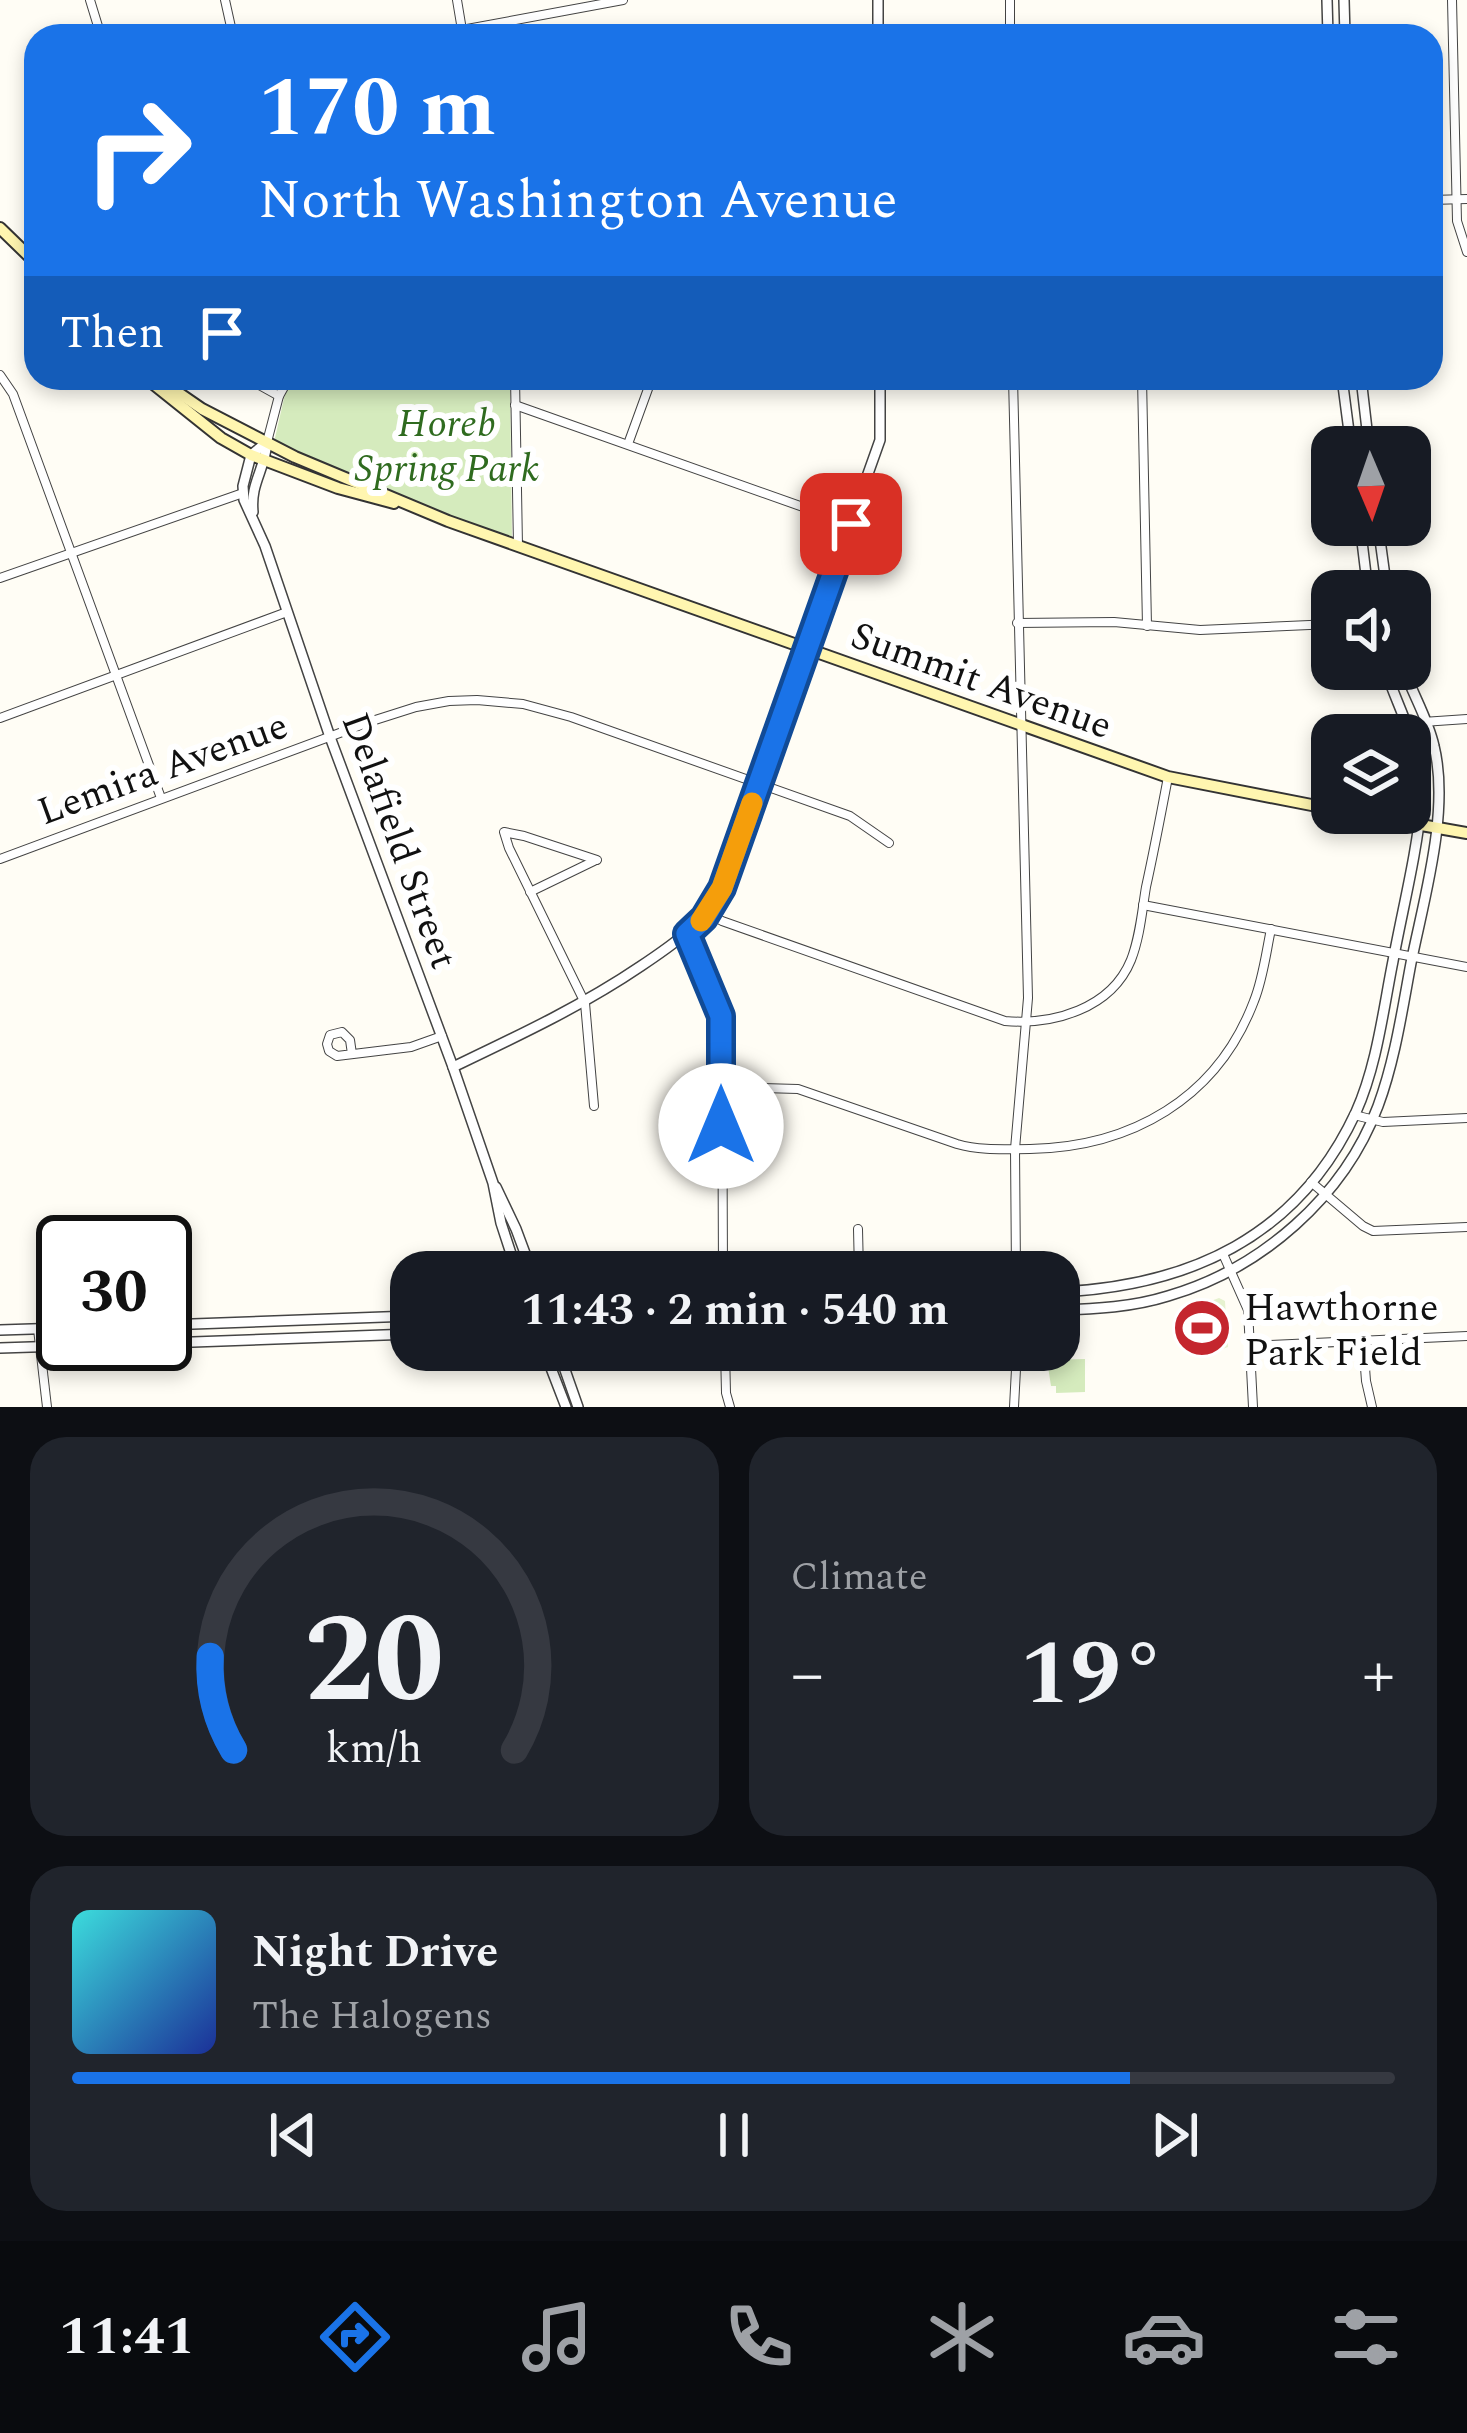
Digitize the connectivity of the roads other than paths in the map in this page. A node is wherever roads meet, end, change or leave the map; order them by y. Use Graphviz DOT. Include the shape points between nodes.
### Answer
graph roads {
  1 [pos="622,0"];
  2 [pos="1452,0"];
  3 [pos="502,24"];
  4 [pos="1462,199"];
  5 [pos="0,228"];
  6 [pos="24,251"];
  7 [pos="1467,252"];
  8 [pos="0,375"];
  9 [pos="161,390"];
  10 [pos="175,390"];
  11 [pos="270,390"];
  12 [pos="282,390"];
  13 [pos="515,390"];
  14 [pos="648,390"];
  15 [pos="880,390"];
  16 [pos="1013,390"];
  17 [pos="1142,390"];
  18 [pos="1344,390"];
  19 [pos="1362,390"];
  20 [pos="279,396"];
  21 [pos="515,405"];
  22 [pos="1348,426"];
  23 [pos="1367,426"];
  24 [pos="267,442"];
  25 [pos="628,444"];
  26 [pos="251,455"];
  27 [pos="266,461"];
  28 [pos="242,494"];
  29 [pos="416,507"];
  30 [pos="253,519"];
  31 [pos="851,524"];
  32 [pos="518,546"];
  33 [pos="71,552"];
  34 [pos="0,578"];
  35 [pos="287,612"];
  36 [pos="1017,623"];
  37 [pos="1311,625"];
  38 [pos="1148,626"];
  39 [pos="807,649"];
  40 [pos="116,675"];
  41 [pos="0,718"];
  42 [pos="1467,718"];
  43 [pos="1431,720"];
  44 [pos="1021,725"];
  45 [pos="1431,735"];
  46 [pos="330,737"];
  47 [pos="1431,774"];
  48 [pos="1439,774"];
  49 [pos="1168,777"];
  50 [pos="759,784"];
  51 [pos="161,798"];
  52 [pos="1311,805"];
  53 [pos="1431,827"];
  54 [pos="1436,828"];
  55 [pos="1467,833"];
  56 [pos="1417,834"];
  57 [pos="889,843"];
  58 [pos="0,859"];
  59 [pos="1408,880"];
  60 [pos="1426,883"];
  61 [pos="530,892"];
  62 [pos="1143,905"];
  63 [pos="708,913"];
  64 [pos="1270,929"];
  65 [pos="687,934"];
  66 [pos="1394,953"];
  67 [pos="1412,957"];
  68 [pos="1467,967"];
  69 [pos="584,1003"];
  70 [pos="1027,1021"];
  71 [pos="442,1036"];
  72 [pos="352,1054"];
  73 [pos="453,1067"];
  74 [pos="722,1087"];
  75 [pos="594,1106"];
  76 [pos="1354,1115"];
  77 [pos="1467,1118"];
  78 [pos="1372,1120"];
  79 [pos="1015,1149"];
  80 [pos="1311,1182"];
  81 [pos="493,1183"];
  82 [pos="1325,1195"];
  83 [pos="1467,1227"];
  84 [pos="516,1229"];
  85 [pos="857,1229"];
  86 [pos="504,1234"];
  87 [pos="509,1251"];
  88 [pos="524,1251"];
  89 [pos="723,1251"];
  90 [pos="858,1251"];
  91 [pos="1016,1251"];
  92 [pos="1223,1254"];
  93 [pos="1231,1270"];
  94 [pos="1080,1291"];
  95 [pos="1080,1308"];
  96 [pos="390,1317"];
  97 [pos="320,1319"];
  98 [pos="223,1323"];
  99 [pos="192,1324"];
  100 [pos="36,1329"];
  101 [pos="0,1330"];
  102 [pos="390,1335"];
  103 [pos="1467,1336"];
  104 [pos="320,1337"];
  105 [pos="224,1341"];
  106 [pos="1364,1341"];
  107 [pos="192,1342"];
  108 [pos="1252,1346"];
  109 [pos="36,1347"];
  110 [pos="0,1348"];
  111 [pos="44,1371"];
  112 [pos="558,1371"];
  113 [pos="566,1371"];
  114 [pos="725,1371"];
  115 [pos="1016,1371"];
  116 [pos="553,1373"];
  117 [pos="47,1407"];
  118 [pos="566,1407"];
  119 [pos="578,1407"];
  120 [pos="730,1407"];
  121 [pos="1014,1407"];
  122 [pos="1253,1407"];
  123 [pos="1372,1407"];
  1 -- 3 [label="street"];
  2 -- 4 [label="street"];
  4 -- 7 [label="street"];
  5 -- 6 [label="main road"];
  8 -- 33 [label="street"];
  9 -- 26 [label="main road"];
  10 -- 24 [label="main road"];
  11 -- 20 [label="street"];
  12 -- 20 [label="street"];
  13 -- 21 [label="street"];
  14 -- 25 [label="street"];
  15 -- 31 [label="street" via="880,440"];
  16 -- 36 [label="street"];
  17 -- 38 [label="street"];
  18 -- 22 [label="street"];
  19 -- 23 [label="street"];
  20 -- 24 [label="street"];
  21 -- 25 [label="street"];
  21 -- 32 [label="street"];
  24 -- 26 [label="street"];
  24 -- 27 [label="street"];
  24 -- 29 [label="main road, Summit Avenue"];
  25 -- 31 [label="street"];
  26 -- 27 [label="main road, Summit Avenue"];
  26 -- 28 [label="street"];
  27 -- 29 [label="main road, Summit Avenue"];
  27 -- 30 [label="street" via="252,489"];
  28 -- 30 [label="street, Delafield Street"];
  28 -- 33 [label="street"];
  29 -- 32 [label="main road, Summit Avenue"];
  30 -- 35 [label="street, Delafield Street"];
  31 -- 39 [label="street"];
  32 -- 39 [label="main road, Summit Avenue"];
  33 -- 34 [label="street"];
  33 -- 40 [label="street"];
  35 -- 40 [label="street"];
  35 -- 46 [label="street, Delafield Street"];
  36 -- 38 [label="street"];
  36 -- 44 [label="street"];
  37 -- 38 [label="street"];
  39 -- 44 [label="main road, Summit Avenue"];
  39 -- 50 [label="street"];
  40 -- 41 [label="street"];
  40 -- 51 [label="street"];
  42 -- 43 [label="street"];
  44 -- 49 [label="main road, Summit Avenue"];
  44 -- 70 [label="street"];
  45 -- 48 [label="street"];
  46 -- 50 [label="street, Lemira Avenue" via="429,704 500,701"];
  46 -- 51 [label="street, Lemira Avenue"];
  46 -- 71 [label="street, Delafield Street"];
  47 -- 48 [label="street"];
  48 -- 54 [label="street"];
  49 -- 52 [label="main road, Summit Avenue"];
  49 -- 62 [label="street"];
  50 -- 57 [label="street, Lemira Avenue" via="850,816"];
  50 -- 63 [label="street"];
  51 -- 58 [label="street, Lemira Avenue"];
  53 -- 54 [label="main road"];
  54 -- 55 [label="main road"];
  54 -- 60 [label="street"];
  56 -- 59 [label="street"];
  59 -- 60 [label="street"];
  59 -- 66 [label="street"];
  60 -- 67 [label="street"];
  61 -- 61 [label="street" via="504,832 597,860"];
  61 -- 69 [label="street"];
  62 -- 64 [label="street"];
  62 -- 70 [label="street" via="1131,960 1109,992 1080,1011"];
  63 -- 65 [label="street"];
  63 -- 70 [label="street" via="995,1017"];
  64 -- 66 [label="street"];
  64 -- 79 [label="street" via="1245,1024 1190,1094 1114,1137"];
  65 -- 69 [label="street"];
  65 -- 74 [label="street" via="721,1016"];
  66 -- 67 [label="street"];
  66 -- 76 [label="street"];
  67 -- 68 [label="street"];
  67 -- 78 [label="street"];
  69 -- 73 [label="street"];
  69 -- 75 [label="street"];
  70 -- 79 [label="street"];
  71 -- 72 [label="street"];
  71 -- 73 [label="street, Delafield Street"];
  73 -- 81 [label="street, Delafield Street"];
  74 -- 79 [label="street" via="798,1089 956,1144"];
  74 -- 89 [label="street"];
  76 -- 78 [label="street"];
  76 -- 80 [label="street"];
  77 -- 78 [label="street"];
  78 -- 82 [label="street"];
  79 -- 91 [label="street"];
  80 -- 82 [label="street"];
  80 -- 92 [label="street"];
  81 -- 84 [label="street, Delafield Street"];
  81 -- 86 [label="street, Delafield Street"];
  82 -- 83 [label="street" via="1373,1231"];
  82 -- 93 [label="street"];
  84 -- 86 [label="street"];
  84 -- 88 [label="street, Delafield Street"];
  85 -- 90 [label="street"];
  86 -- 87 [label="street, Delafield Street"];
  92 -- 93 [label="street"];
  92 -- 94 [label="street" via="1156,1280"];
  93 -- 95 [label="street" via="1157,1299"];
  93 -- 108 [label="street"];
  96 -- 97 [label="street"];
  97 -- 98 [label="street"];
  97 -- 104 [label="street"];
  98 -- 99 [label="street"];
  98 -- 105 [label="street"];
  100 -- 101 [label="street"];
  102 -- 104 [label="street"];
  103 -- 106 [label="street"];
  104 -- 105 [label="street"];
  105 -- 107 [label="street"];
  106 -- 108 [label="street"];
  106 -- 123 [label="street"];
  108 -- 122 [label="street"];
  109 -- 110 [label="street"];
  111 -- 117 [label="street"];
  112 -- 116 [label="street"];
  113 -- 119 [label="street"];
  114 -- 120 [label="street"];
  115 -- 121 [label="street"];
  116 -- 118 [label="street"];
}
